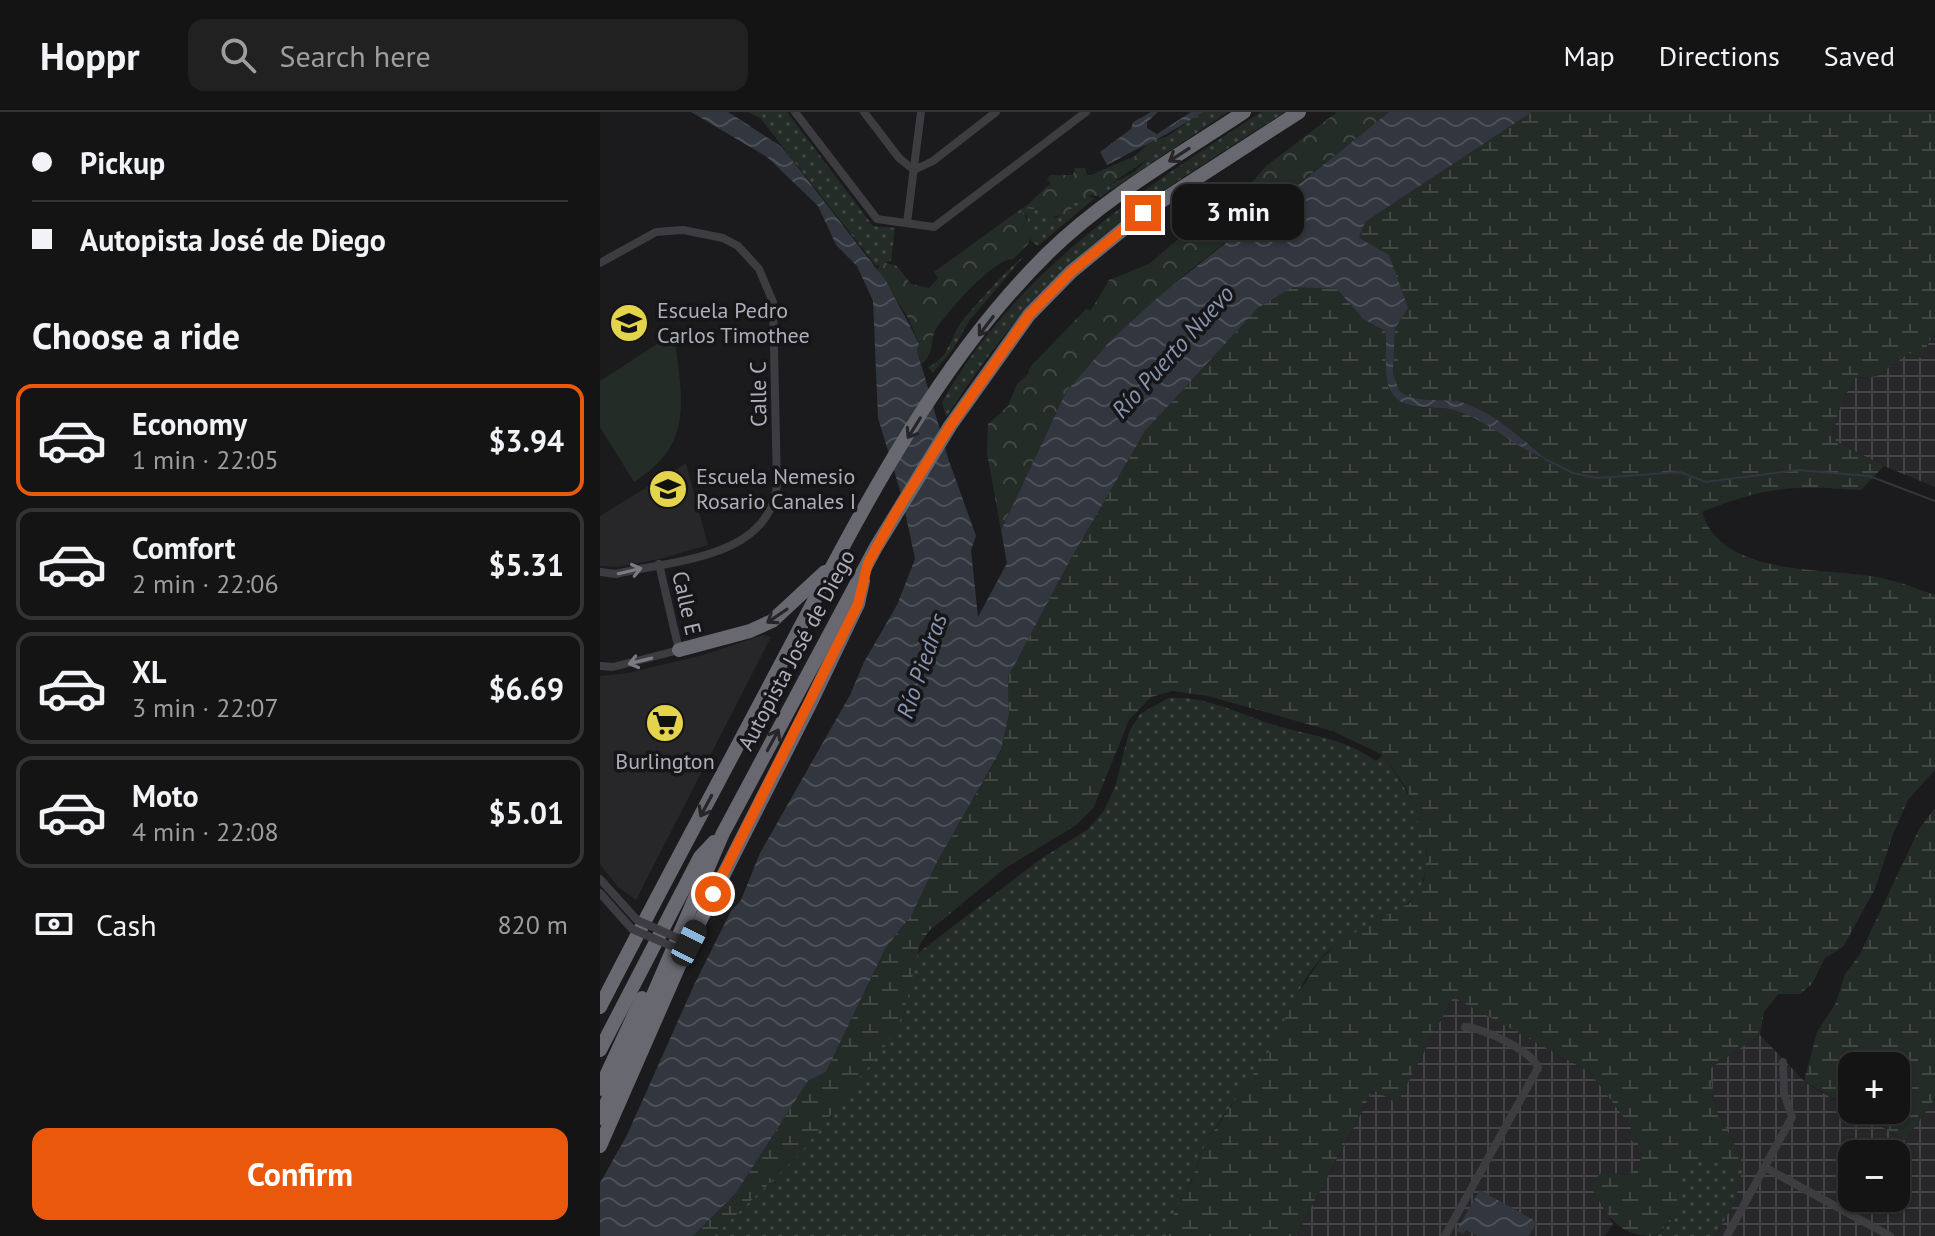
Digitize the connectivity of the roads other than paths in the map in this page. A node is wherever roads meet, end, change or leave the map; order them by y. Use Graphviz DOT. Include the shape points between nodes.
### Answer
graph roads {
  1 [pos="795,112"];
  2 [pos="864,112"];
  3 [pos="921,112"];
  4 [pos="996,112"];
  5 [pos="1086,112"];
  6 [pos="1244,112"];
  7 [pos="1299,112"];
  8 [pos="914,170"];
  9 [pos="907,223"];
  10 [pos="600,263"];
  11 [pos="868,563"];
  12 [pos="659,564"];
  13 [pos="834,564"];
  14 [pos="600,572"];
  15 [pos="679,650"];
  16 [pos="600,666"];
  17 [pos="723,833"];
  18 [pos="600,879"];
  19 [pos="600,893"];
  20 [pos="685,916"];
  21 [pos="687,947"];
  22 [pos="613,982"];
  23 [pos="600,1000"];
  24 [pos="600,1007"];
  25 [pos="1465,1027"];
  26 [pos="600,1050"];
  27 [pos="1783,1062"];
  28 [pos="600,1089"];
  29 [pos="600,1118"];
  30 [pos="600,1146"];
  31 [pos="1766,1168"];
  32 [pos="1445,1236"];
  33 [pos="1727,1236"];
  34 [pos="1890,1236"];
  1 -- 9 [label="street" via="877,219"];
  2 -- 8 [label="street"];
  3 -- 8 [label="street"];
  4 -- 8 [label="street"];
  5 -- 9 [label="street" via="936,227"];
  6 -- 13 [label="highway, Autopista José de Diego, one-way" via="1121,194 1048,253 1005,300 941,385"];
  7 -- 11 [label="highway, Autopista José de Diego" via="1134,219 1029,315 950,426"];
  8 -- 9 [label="street"];
  10 -- 12 [label="street, Calle C" via="656,232 708,233 738,246 759,269 773,302 775,504 766,521 745,539"];
  17 -- 11 [label="highway, Autopista José de Diego, one-way"];
  11 -- 21 [label="highway" via="858,604"];
  14 -- 12 [label="street, Calle C, one-way" via="616,574"];
  12 -- 15 [label="street, Calle E"];
  13 -- 15 [label="highway, one-way" via="772,621"];
  13 -- 22 [label="highway, Autopista José de Diego, one-way"];
  15 -- 16 [label="street, one-way"];
  17 -- 20 [label="highway, Autopista José de Diego"];
  17 -- 26 [label="highway" via="700,857"];
  18 -- 21 [label="street, bridge" via="637,920"];
  19 -- 21 [label="street, bridge" via="627,926"];
  20 -- 28 [label="highway"];
  20 -- 29 [label="highway, Autopista José de Diego"];
  21 -- 30 [label="highway"];
  22 -- 23 [label="highway"];
  22 -- 24 [label="highway, Autopista José de Diego"];
  25 -- 32 [label="street" via="1492,1034 1535,1059 1538,1068"];
  27 -- 31 [label="street" via="1784,1093 1792,1117"];
  31 -- 33 [label="street"];
  31 -- 34 [label="street"];
}
